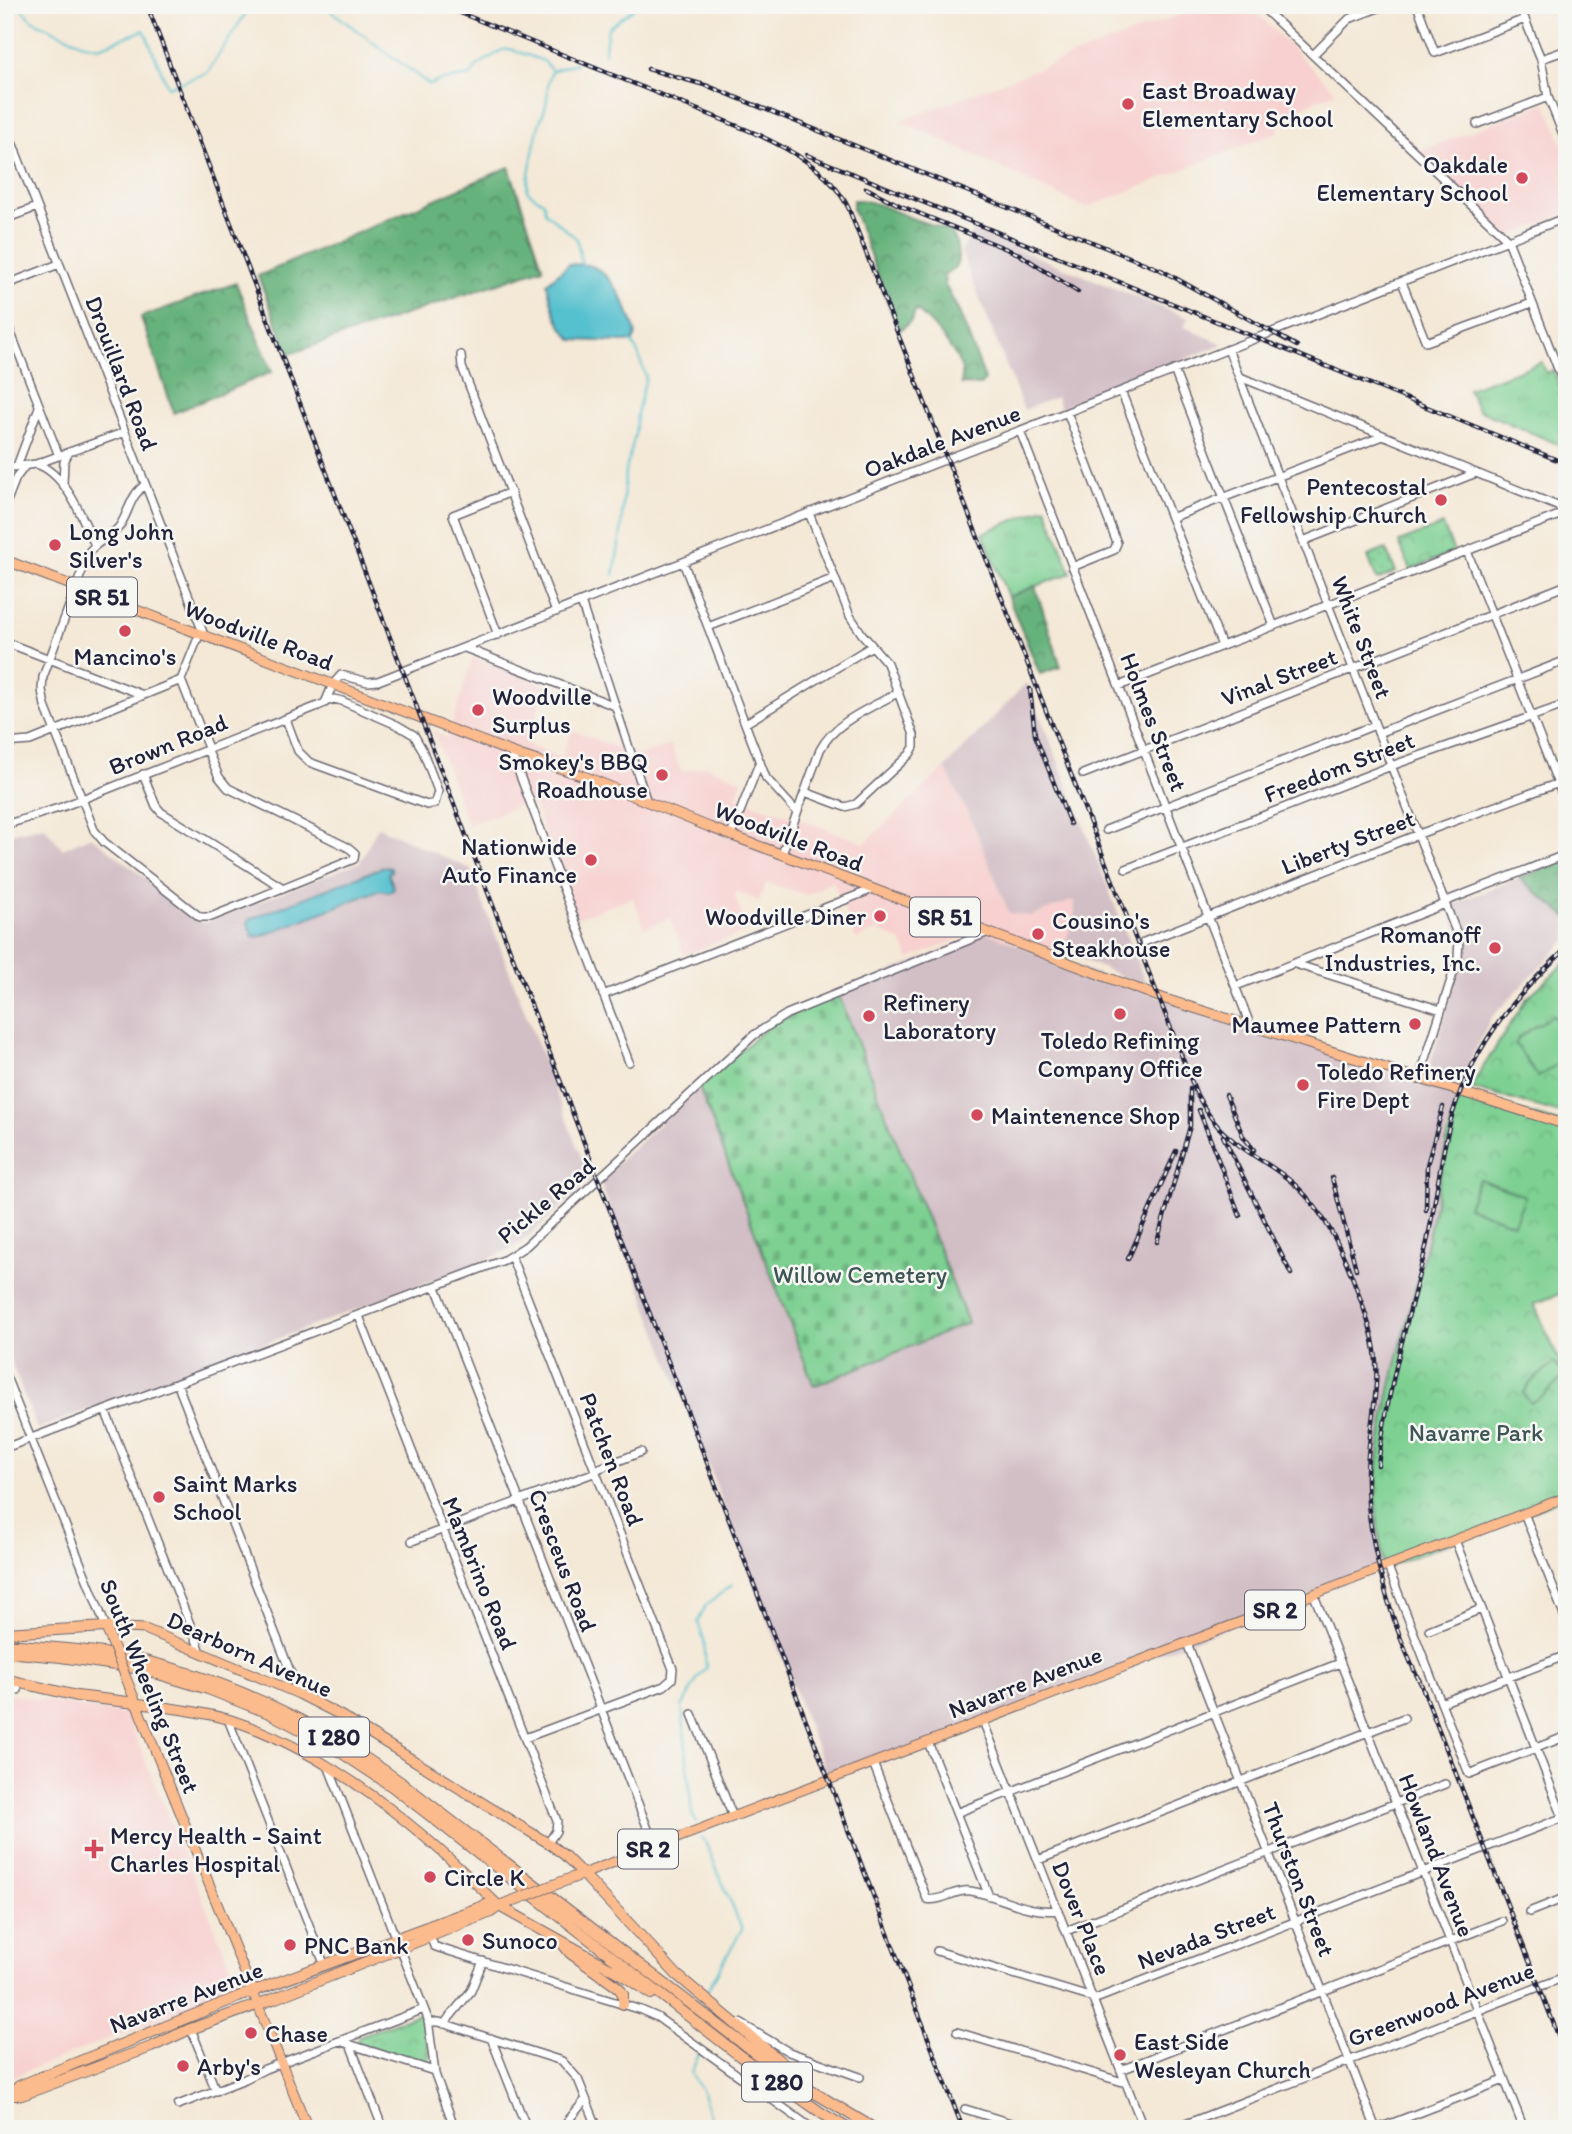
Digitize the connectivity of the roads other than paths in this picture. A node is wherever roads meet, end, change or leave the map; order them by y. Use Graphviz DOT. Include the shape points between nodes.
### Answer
graph roads {
  1 [pos="1261,5"];
  2 [pos="1386,5"];
  3 [pos="1417,5"];
  4 [pos="1519,5"];
  5 [pos="1525,19"];
  6 [pos="1567,50"];
  7 [pos="1313,55"];
  8 [pos="1541,59"];
  9 [pos="1548,97"];
  10 [pos="5,124"];
  11 [pos="1478,124"];
  12 [pos="1567,144"];
  13 [pos="16,151"];
  14 [pos="5,155"];
  15 [pos="37,207"];
  16 [pos="1567,217"];
  17 [pos="5,219"];
  18 [pos="1508,240"];
  19 [pos="59,264"];
  20 [pos="1402,282"];
  21 [pos="5,285"];
  22 [pos="1532,303"];
  23 [pos="5,318"];
  24 [pos="1228,349"];
  25 [pos="461,355"];
  26 [pos="1174,370"];
  27 [pos="1239,377"];
  28 [pos="1564,377"];
  29 [pos="1122,391"];
  30 [pos="1567,392"];
  31 [pos="39,406"];
  32 [pos="1067,412"];
  33 [pos="1020,431"];
  34 [pos="125,432"];
  35 [pos="1383,436"];
  36 [pos="69,453"];
  37 [pos="59,456"];
  38 [pos="36,464"];
  39 [pos="21,466"];
  40 [pos="5,468"];
  41 [pos="1477,473"];
  42 [pos="1278,476"];
  43 [pos="63,484"];
  44 [pos="145,485"];
  45 [pos="511,492"];
  46 [pos="1224,497"];
  47 [pos="5,506"];
  48 [pos="1567,511"];
  49 [pos="809,513"];
  50 [pos="1171,518"];
  51 [pos="1303,541"];
  52 [pos="95,545"];
  53 [pos="1467,551"];
  54 [pos="5,560"];
  55 [pos="683,562"];
  56 [pos="1072,567"];
  57 [pos="835,578"];
  58 [pos="1567,585"];
  59 [pos="76,587"];
  60 [pos="581,602"];
  61 [pos="1328,605"];
  62 [pos="556,612"];
  63 [pos="1492,614"];
  64 [pos="1274,626"];
  65 [pos="708,627"];
  66 [pos="202,634"];
  67 [pos="498,635"];
  68 [pos="5,642"];
  69 [pos="872,646"];
  70 [pos="1222,646"];
  71 [pos="464,648"];
  72 [pos="49,659"];
  73 [pos="1567,660"];
  74 [pos="1353,668"];
  75 [pos="1518,679"];
  76 [pos="181,680"];
  77 [pos="333,684"];
  78 [pos="1119,686"];
  79 [pos="899,692"];
  80 [pos="144,695"];
  81 [pos="324,702"];
  82 [pos="1567,704"];
  83 [pos="615,706"];
  84 [pos="1534,718"];
  85 [pos="286,719"];
  86 [pos="746,723"];
  87 [pos="1377,729"];
  88 [pos="55,731"];
  89 [pos="5,743"];
  90 [pos="207,749"];
  91 [pos="1144,750"];
  92 [pos="511,752"];
  93 [pos="760,761"];
  94 [pos="1391,766"];
  95 [pos="143,774"];
  96 [pos="1083,774"];
  97 [pos="1567,780"];
  98 [pos="1558,783"];
  99 [pos="805,792"];
  100 [pos="82,799"];
  101 [pos="647,803"];
  102 [pos="1166,806"];
  103 [pos="1567,807"];
  104 [pos="797,812"];
  105 [pos="5,825"];
  106 [pos="1106,830"];
  107 [pos="1419,834"];
  108 [pos="731,835"];
  109 [pos="1182,848"];
  110 [pos="782,854"];
  111 [pos="1567,854"];
  112 [pos="1126,869"];
  113 [pos="283,888"];
  114 [pos="873,889"];
  115 [pos="1445,903"];
  116 [pos="1209,916"];
  117 [pos="986,933"];
  118 [pos="1144,942"];
  119 [pos="1293,964"];
  120 [pos="1236,986"];
  121 [pos="603,995"];
  122 [pos="1441,1010"];
  123 [pos="1251,1027"];
  124 [pos="629,1062"];
  125 [pos="1419,1080"];
  126 [pos="1567,1125"];
  127 [pos="511,1256"];
  128 [pos="436,1287"];
  129 [pos="359,1316"];
  130 [pos="5,1374"];
  131 [pos="177,1383"];
  132 [pos="105,1410"];
  133 [pos="31,1437"];
  134 [pos="5,1448"];
  135 [pos="640,1452"];
  136 [pos="596,1471"];
  137 [pos="1567,1497"];
  138 [pos="519,1500"];
  139 [pos="1524,1513"];
  140 [pos="442,1529"];
  141 [pos="1455,1540"];
  142 [pos="412,1541"];
  143 [pos="1388,1566"];
  144 [pos="1314,1595"];
  145 [pos="1481,1609"];
  146 [pos="1567,1623"];
  147 [pos="1429,1630"];
  148 [pos="107,1631"];
  149 [pos="5,1633"];
  150 [pos="1187,1643"];
  151 [pos="5,1644"];
  152 [pos="5,1652"];
  153 [pos="201,1652"];
  154 [pos="1567,1655"];
  155 [pos="1340,1663"];
  156 [pos="1508,1678"];
  157 [pos="5,1679"];
  158 [pos="5,1688"];
  159 [pos="18,1690"];
  160 [pos="299,1694"];
  161 [pos="136,1703"];
  162 [pos="1441,1703"];
  163 [pos="601,1708"];
  164 [pos="1213,1712"];
  165 [pos="692,1714"];
  166 [pos="1404,1718"];
  167 [pos="228,1719"];
  168 [pos="983,1721"];
  169 [pos="1368,1732"];
  170 [pos="1567,1736"];
  171 [pos="525,1738"];
  172 [pos="928,1742"];
  173 [pos="1536,1748"];
  174 [pos="873,1763"];
  175 [pos="329,1768"];
  176 [pos="1240,1781"];
  177 [pos="1445,1784"];
  178 [pos="1011,1791"];
  179 [pos="1396,1803"];
  180 [pos="956,1813"];
  181 [pos="733,1817"];
  182 [pos="1565,1817"];
  183 [pos="1567,1828"];
  184 [pos="548,1843"];
  185 [pos="655,1847"];
  186 [pos="1269,1853"];
  187 [pos="1038,1860"];
  188 [pos="1423,1872"];
  189 [pos="583,1874"];
  190 [pos="989,1896"];
  191 [pos="1567,1897"];
  192 [pos="499,1906"];
  193 [pos="1058,1910"];
  194 [pos="1529,1912"];
  195 [pos="466,1913"];
  196 [pos="1502,1921"];
  197 [pos="1296,1922"];
  198 [pos="429,1931"];
  199 [pos="1066,1931"];
  200 [pos="559,1940"];
  201 [pos="1450,1941"];
  202 [pos="418,1942"];
  203 [pos="399,1945"];
  204 [pos="937,1951"];
  205 [pos="482,1961"];
  206 [pos="326,1966"];
  207 [pos="1567,1976"];
  208 [pos="1322,1991"];
  209 [pos="253,1992"];
  210 [pos="701,1996"];
  211 [pos="1093,1999"];
  212 [pos="258,2004"];
  213 [pos="623,2004"];
  214 [pos="424,2009"];
  215 [pos="1478,2011"];
  216 [pos="183,2019"];
  217 [pos="428,2022"];
  218 [pos="444,2024"];
  219 [pos="191,2029"];
  220 [pos="708,2030"];
  221 [pos="957,2032"];
  222 [pos="491,2038"];
  223 [pos="339,2041"];
  224 [pos="350,2044"];
  225 [pos="121,2058"];
  226 [pos="88,2059"];
  227 [pos="1349,2060"];
  228 [pos="282,2063"];
  229 [pos="1121,2070"];
  230 [pos="434,2071"];
  231 [pos="860,2077"];
  232 [pos="5,2079"];
  233 [pos="1504,2080"];
  234 [pos="54,2082"];
  235 [pos="1126,2082"];
  236 [pos="216,2091"];
  237 [pos="8,2096"];
  238 [pos="586,2099"];
  239 [pos="178,2105"];
  240 [pos="965,2109"];
  241 [pos="873,2128"];
  242 [pos="309,2129"];
  243 [pos="383,2129"];
  244 [pos="455,2129"];
  245 [pos="527,2129"];
  246 [pos="561,2129"];
  247 [pos="598,2129"];
  248 [pos="813,2129"];
  249 [pos="849,2129"];
  250 [pos="1030,2129"];
  251 [pos="1144,2129"];
  252 [pos="1173,2129"];
  253 [pos="1376,2129"];
  254 [pos="1524,2129"];
  1 -- 7 [label="street"];
  2 -- 7 [label="street" via="1349,19"];
  3 -- 5 [label="street" via="1436,53"];
  4 -- 5 [label="street"];
  5 -- 8 [label="street"];
  6 -- 8 [label="street"];
  7 -- 18 [label="street"];
  8 -- 9 [label="street"];
  9 -- 11 [label="street"];
  9 -- 12 [label="street"];
  10 -- 13 [label="street, Drouillard Road"];
  13 -- 14 [label="street"];
  13 -- 15 [label="street, Drouillard Road"];
  15 -- 17 [label="street"];
  15 -- 19 [label="street, Drouillard Road"];
  16 -- 18 [label="street, Oakdale Avenue"];
  18 -- 20 [label="street, Oakdale Avenue"];
  18 -- 22 [label="street"];
  19 -- 21 [label="street"];
  19 -- 34 [label="street, Drouillard Road"];
  20 -- 22 [label="street" via="1426,342"];
  20 -- 24 [label="street, Oakdale Avenue"];
  22 -- 28 [label="street"];
  23 -- 31 [label="street"];
  24 -- 26 [label="street, Oakdale Avenue"];
  24 -- 27 [label="street, White Street"];
  25 -- 45 [label="street"];
  26 -- 29 [label="street, Oakdale Avenue"];
  26 -- 46 [label="street"];
  27 -- 35 [label="street"];
  27 -- 42 [label="street, White Street"];
  28 -- 30 [label="street"];
  29 -- 32 [label="street, Oakdale Avenue"];
  29 -- 50 [label="street"];
  31 -- 37 [label="street"];
  31 -- 39 [label="street"];
  32 -- 33 [label="street, Oakdale Avenue"];
  32 -- 56 [label="street" via="1116,540 1116,549"];
  33 -- 49 [label="street, Oakdale Avenue"];
  33 -- 56 [label="street, Holmes Street"];
  34 -- 36 [label="street"];
  34 -- 44 [label="street, Drouillard Road"];
  35 -- 41 [label="street"];
  35 -- 42 [label="street"];
  36 -- 37 [label="street"];
  36 -- 43 [label="street"];
  37 -- 38 [label="street"];
  38 -- 39 [label="street"];
  38 -- 43 [label="street" via="54,472"];
  39 -- 40 [label="street"];
  39 -- 47 [label="street"];
  41 -- 48 [label="street"];
  41 -- 51 [label="street"];
  42 -- 46 [label="street"];
  42 -- 51 [label="street, White Street"];
  43 -- 52 [label="street"];
  44 -- 52 [label="street" via="116,531"];
  44 -- 66 [label="street, Drouillard Road"];
  45 -- 62 [label="street"];
  45 -- 67 [label="street" via="453,515"];
  46 -- 50 [label="street"];
  46 -- 64 [label="street"];
  48 -- 53 [label="street"];
  49 -- 55 [label="street, Oakdale Avenue"];
  49 -- 57 [label="street"];
  50 -- 70 [label="street"];
  51 -- 61 [label="street, White Street"];
  52 -- 59 [label="street"];
  53 -- 61 [label="street"];
  53 -- 63 [label="street"];
  54 -- 59 [label="main road, Woodville Road / SR 51"];
  55 -- 60 [label="street, Oakdale Avenue"];
  55 -- 65 [label="street"];
  56 -- 78 [label="street, Holmes Street"];
  57 -- 65 [label="street"];
  57 -- 69 [label="street" via="852,620"];
  58 -- 63 [label="street, Vinal Street"];
  59 -- 66 [label="main road, Woodville Road / SR 51"];
  59 -- 72 [label="street"];
  60 -- 62 [label="street, Oakdale Avenue"];
  60 -- 83 [label="street"];
  61 -- 64 [label="street"];
  61 -- 74 [label="street, White Street"];
  62 -- 67 [label="street, Oakdale Avenue"];
  63 -- 74 [label="street, Vinal Street"];
  63 -- 75 [label="street"];
  64 -- 70 [label="street"];
  65 -- 86 [label="street"];
  66 -- 76 [label="street"];
  66 -- 77 [label="main road, Woodville Road / SR 51"];
  67 -- 71 [label="street, Oakdale Avenue"];
  68 -- 72 [label="street"];
  69 -- 79 [label="street" via="887,663"];
  69 -- 86 [label="street"];
  70 -- 78 [label="street"];
  71 -- 77 [label="street, Oakdale Avenue" via="373,682 341,675"];
  71 -- 83 [label="street"];
  72 -- 80 [label="street"];
  72 -- 88 [label="street" via="42,690"];
  73 -- 75 [label="street"];
  74 -- 87 [label="street, White Street"];
  74 -- 91 [label="street, Vinal Street"];
  75 -- 84 [label="street"];
  75 -- 87 [label="street"];
  76 -- 80 [label="street"];
  76 -- 90 [label="street"];
  77 -- 81 [label="street"];
  77 -- 92 [label="main road, Woodville Road / SR 51"];
  78 -- 91 [label="street, Holmes Street"];
  79 -- 99 [label="street" via="832,732 820,750"];
  79 -- 99 [label="street" via="914,735 910,754 853,806 840,806"];
  80 -- 88 [label="street"];
  81 -- 85 [label="street, Brown Road"];
  81 -- 85 [label="street" via="338,700 406,730 426,760 437,801 430,805 309,762 298,751"];
  82 -- 84 [label="street, Freedom Street"];
  83 -- 101 [label="street"];
  84 -- 94 [label="street, Freedom Street"];
  84 -- 98 [label="street"];
  85 -- 90 [label="street, Brown Road"];
  86 -- 93 [label="street"];
  87 -- 94 [label="street, White Street"];
  87 -- 102 [label="street"];
  88 -- 89 [label="street" via="30,741"];
  88 -- 100 [label="street"];
  90 -- 95 [label="street, Brown Road"];
  90 -- 113 [label="street" via="228,788 349,848 356,856 349,863"];
  91 -- 96 [label="street, Vinal Street"];
  91 -- 102 [label="street, Holmes Street"];
  92 -- 101 [label="main road, Woodville Road / SR 51"];
  92 -- 121 [label="street"];
  93 -- 104 [label="street" via="768,781"];
  93 -- 108 [label="street"];
  94 -- 107 [label="street, White Street"];
  94 -- 109 [label="street, Freedom Street"];
  95 -- 100 [label="street, Brown Road"];
  95 -- 113 [label="street" via="161,812"];
  97 -- 98 [label="street, Liberty Street"];
  98 -- 103 [label="street"];
  98 -- 107 [label="street, Liberty Street"];
  99 -- 104 [label="street"];
  100 -- 105 [label="street, Brown Road"];
  100 -- 113 [label="street" via="103,842 203,918"];
  101 -- 108 [label="main road, Woodville Road / SR 51"];
  102 -- 106 [label="street"];
  102 -- 109 [label="street, Holmes Street"];
  104 -- 110 [label="street"];
  107 -- 115 [label="street, White Street"];
  107 -- 116 [label="street, Liberty Street"];
  108 -- 110 [label="main road, Woodville Road / SR 51"];
  109 -- 112 [label="street, Freedom Street"];
  109 -- 116 [label="street, Holmes Street"];
  110 -- 114 [label="main road, Woodville Road / SR 51"];
  111 -- 115 [label="street"];
  114 -- 117 [label="main road, Woodville Road / SR 51"];
  114 -- 121 [label="street"];
  115 -- 119 [label="street"];
  115 -- 122 [label="street, White Street" via="1459,939 1458,958"];
  116 -- 118 [label="street, Liberty Street"];
  116 -- 120 [label="street, Holmes Street"];
  117 -- 123 [label="main road, Woodville Road / SR 51"];
  117 -- 127 [label="street, Pickle Road" via="802,1007 754,1035"];
  119 -- 120 [label="street"];
  119 -- 122 [label="street"];
  120 -- 123 [label="street, Holmes Street"];
  121 -- 124 [label="street"];
  122 -- 125 [label="street"];
  123 -- 125 [label="main road, Woodville Road / SR 51"];
  125 -- 126 [label="main road, Woodville Road / SR 51"];
  127 -- 128 [label="street, Pickle Road"];
  127 -- 136 [label="street, Patchen Road"];
  128 -- 129 [label="street, Pickle Road"];
  128 -- 138 [label="street, Cresceus Road"];
  129 -- 131 [label="street, Pickle Road"];
  129 -- 140 [label="street, Mambrino Road"];
  130 -- 133 [label="street, South Wheeling Street"];
  131 -- 132 [label="street, Pickle Road"];
  131 -- 160 [label="street"];
  132 -- 133 [label="street, Pickle Road"];
  132 -- 153 [label="street"];
  133 -- 134 [label="street, Pickle Road"];
  133 -- 148 [label="street, South Wheeling Street"];
  135 -- 136 [label="street"];
  136 -- 138 [label="street"];
  136 -- 163 [label="street, Patchen Road" via="673,1665 673,1676 664,1686"];
  137 -- 139 [label="main road, Navarre Avenue / SR 2"];
  138 -- 140 [label="street"];
  138 -- 163 [label="street, Cresceus Road"];
  139 -- 141 [label="main road, Navarre Avenue / SR 2"];
  139 -- 146 [label="street"];
  140 -- 142 [label="street"];
  140 -- 171 [label="street, Mambrino Road"];
  141 -- 143 [label="main road, Navarre Avenue / SR 2"];
  141 -- 145 [label="street"];
  143 -- 144 [label="main road, Navarre Avenue / SR 2"];
  143 -- 162 [label="street"];
  144 -- 150 [label="main road, Navarre Avenue / SR 2"];
  144 -- 155 [label="street, Howland Avenue"];
  145 -- 147 [label="street"];
  145 -- 156 [label="street"];
  148 -- 149 [label="highway"];
  148 -- 153 [label="main road, Dearborn Avenue" via="145,1629"];
  148 -- 161 [label="main road, South Wheeling Street, bridge"];
  150 -- 164 [label="street, Thurston Street"];
  150 -- 168 [label="main road, Navarre Avenue / SR 2"];
  151 -- 241 [label="highway, I 280" via="121,1656 206,1678 278,1707 344,1743 780,2072"];
  152 -- 220 [label="highway, I 280" via="142,1669 269,1713 327,1743 393,1787"];
  153 -- 160 [label="main road, Dearborn Avenue"];
  154 -- 156 [label="street"];
  155 -- 164 [label="street"];
  155 -- 169 [label="street, Howland Avenue"];
  156 -- 162 [label="street"];
  156 -- 173 [label="street"];
  157 -- 161 [label="highway" via="77,1696"];
  158 -- 159 [label="street"];
  160 -- 184 [label="main road, Dearborn Avenue"];
  161 -- 167 [label="main road"];
  161 -- 209 [label="main road, South Wheeling Street"];
  162 -- 173 [label="street" via="1469,1774"];
  163 -- 171 [label="street"];
  163 -- 185 [label="street, Cresceus Road"];
  164 -- 176 [label="street, Thurston Street"];
  164 -- 178 [label="street"];
  165 -- 181 [label="street"];
  166 -- 169 [label="street"];
  167 -- 175 [label="main road"];
  167 -- 206 [label="street"];
  168 -- 172 [label="main road, Navarre Avenue / SR 2"];
  168 -- 178 [label="street, Dover Place"];
  169 -- 176 [label="street"];
  169 -- 179 [label="street, Howland Avenue"];
  170 -- 173 [label="street"];
  171 -- 184 [label="street, Mambrino Road" via="557,1821"];
  172 -- 174 [label="main road, Navarre Avenue / SR 2"];
  172 -- 180 [label="street"];
  173 -- 182 [label="street"];
  174 -- 181 [label="main road, Navarre Avenue / SR 2"];
  174 -- 190 [label="street" via="924,1896 931,1900 966,1890"];
  175 -- 192 [label="main road" via="442,1850"];
  175 -- 203 [label="street"];
  176 -- 186 [label="street, Thurston Street"];
  176 -- 187 [label="street"];
  177 -- 179 [label="street"];
  178 -- 180 [label="street"];
  178 -- 187 [label="street, Dover Place"];
  179 -- 186 [label="street"];
  179 -- 188 [label="street, Howland Avenue"];
  180 -- 190 [label="street"];
  181 -- 185 [label="main road, Navarre Avenue / SR 2"];
  182 -- 183 [label="street"];
  182 -- 188 [label="street, Nevada Street"];
  184 -- 189 [label="main road, Dearborn Avenue"];
  185 -- 189 [label="main road, Navarre Avenue / SR 2"];
  186 -- 197 [label="street, Thurston Street"];
  186 -- 199 [label="street"];
  187 -- 193 [label="street, Dover Place"];
  188 -- 197 [label="street, Nevada Street"];
  188 -- 201 [label="street, Howland Avenue"];
  189 -- 192 [label="highway, Navarre Avenue / SR 2, bridge"];
  189 -- 210 [label="highway"];
  190 -- 193 [label="street" via="1028,1908"];
  191 -- 194 [label="street"];
  192 -- 195 [label="highway, Navarre Avenue / SR 2" via="489,1904"];
  192 -- 198 [label="highway, Navarre Avenue / SR 2"];
  192 -- 200 [label="highway"];
  193 -- 199 [label="street, Dover Place"];
  195 -- 198 [label="highway, Navarre Avenue / SR 2"];
  195 -- 202 [label="highway" via="465,1918"];
  196 -- 201 [label="street"];
  197 -- 208 [label="street, Thurston Street"];
  197 -- 211 [label="street, Nevada Street"];
  198 -- 202 [label="highway, Navarre Avenue / SR 2"];
  198 -- 203 [label="highway, Navarre Avenue / SR 2"];
  198 -- 205 [label="street" via="436,1947"];
  199 -- 211 [label="street, Dover Place"];
  200 -- 213 [label="highway" via="619,1988"];
  200 -- 220 [label="highway"];
  201 -- 208 [label="street"];
  201 -- 215 [label="street, Howland Avenue"];
  202 -- 203 [label="highway, Navarre Avenue / SR 2"];
  203 -- 206 [label="highway, Navarre Avenue / SR 2"];
  203 -- 212 [label="highway, Navarre Avenue / SR 2"];
  203 -- 214 [label="street"];
  204 -- 211 [label="street"];
  205 -- 213 [label="street"];
  205 -- 218 [label="street" via="471,1991"];
  206 -- 209 [label="highway, Navarre Avenue / SR 2"];
  207 -- 215 [label="street, Greenwood Avenue"];
  208 -- 227 [label="street, Thurston Street"];
  208 -- 229 [label="street"];
  209 -- 212 [label="main road, South Wheeling Street"];
  209 -- 216 [label="highway, Navarre Avenue / SR 2"];
  210 -- 231 [label="street" via="770,2043"];
  210 -- 241 [label="highway" via="794,2074"];
  211 -- 229 [label="street, Dover Place"];
  212 -- 219 [label="highway, Navarre Avenue / SR 2"];
  212 -- 228 [label="main road, South Wheeling Street"];
  213 -- 248 [label="street" via="657,2017"];
  214 -- 217 [label="street"];
  214 -- 223 [label="street"];
  215 -- 227 [label="street, Greenwood Avenue"];
  215 -- 233 [label="street, Howland Avenue"];
  216 -- 225 [label="highway" via="170,2030 121,2050"];
  216 -- 226 [label="highway, Navarre Avenue / SR 2"];
  217 -- 218 [label="street"];
  217 -- 230 [label="street"];
  218 -- 222 [label="street"];
  219 -- 225 [label="highway, Navarre Avenue / SR 2"];
  219 -- 236 [label="street"];
  220 -- 249 [label="highway, I 280"];
  221 -- 235 [label="street"];
  222 -- 238 [label="street" via="562,2061 577,2076"];
  222 -- 245 [label="street"];
  223 -- 224 [label="street"];
  223 -- 228 [label="street"];
  224 -- 230 [label="street"];
  224 -- 243 [label="street"];
  225 -- 234 [label="highway, Navarre Avenue / SR 2"];
  226 -- 234 [label="highway" via="86,2066"];
  226 -- 237 [label="highway, Navarre Avenue / SR 2" via="19,2086"];
  227 -- 252 [label="street, Greenwood Avenue"];
  227 -- 253 [label="street, Thurston Street"];
  228 -- 236 [label="street"];
  228 -- 242 [label="main road, South Wheeling Street"];
  229 -- 235 [label="street, Dover Place"];
  230 -- 244 [label="street"];
  232 -- 237 [label="street"];
  233 -- 253 [label="street"];
  233 -- 254 [label="street, Howland Avenue"];
  234 -- 237 [label="highway, Navarre Avenue / SR 2"];
  235 -- 251 [label="street, Dover Place"];
  236 -- 239 [label="street"];
  238 -- 246 [label="street"];
  238 -- 247 [label="street"];
  240 -- 250 [label="street"];
}
